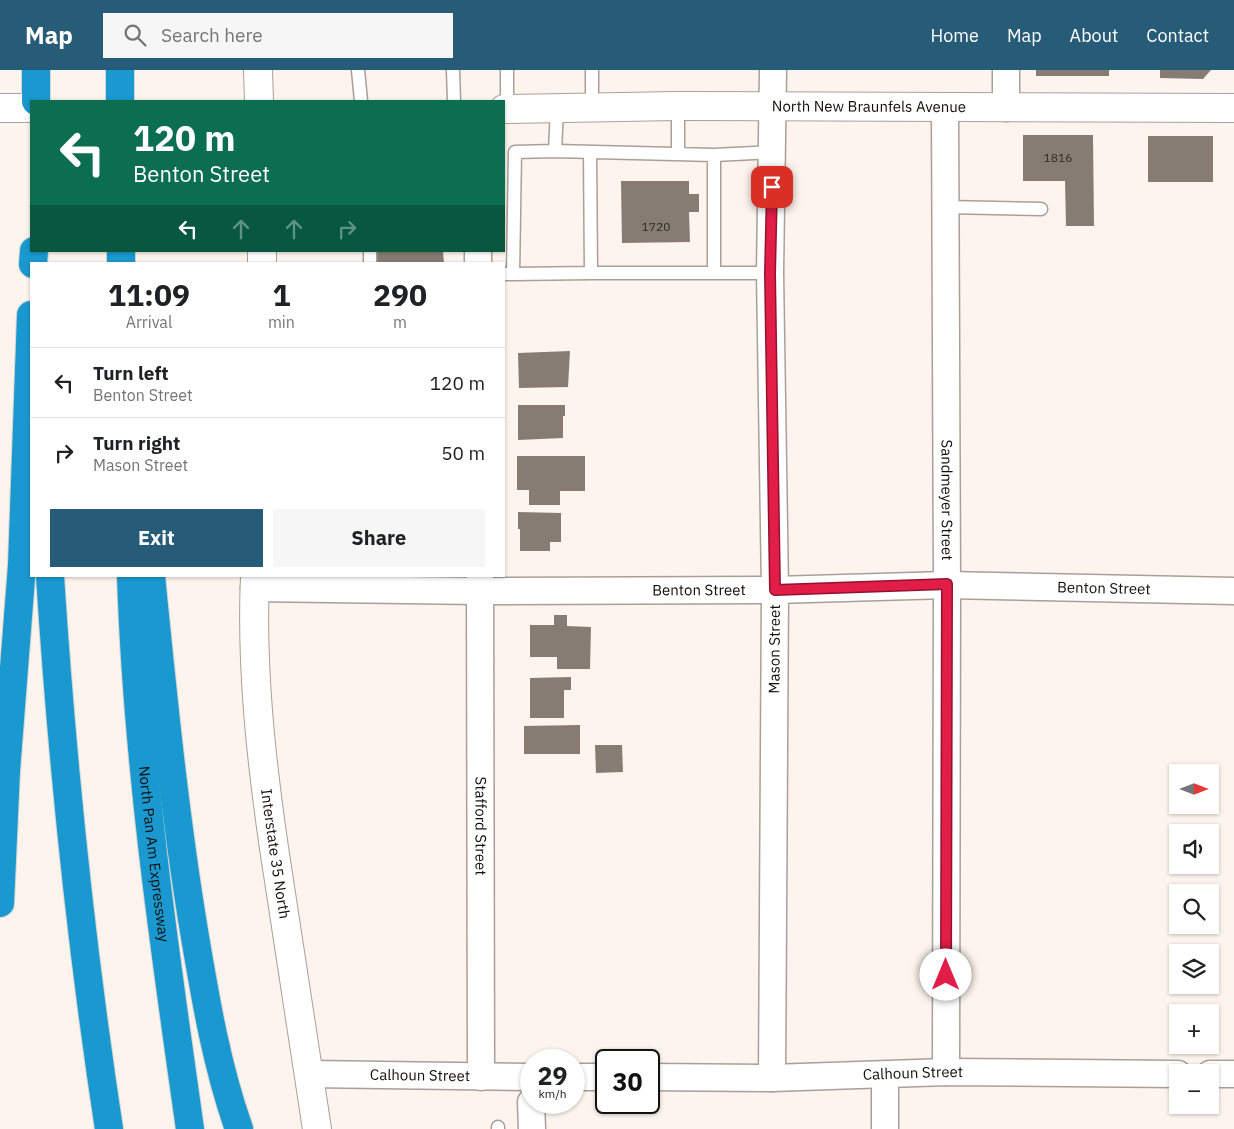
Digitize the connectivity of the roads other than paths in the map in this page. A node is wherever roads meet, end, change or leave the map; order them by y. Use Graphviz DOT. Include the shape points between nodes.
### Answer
graph roads {
  1 [pos="36,70"];
  2 [pos="120,70"];
  3 [pos="258,70"];
  4 [pos="358,70"];
  5 [pos="453,70"];
  6 [pos="507,70"];
  7 [pos="592,70"];
  8 [pos="773,70"];
  9 [pos="1006,70"];
  10 [pos="36,100"];
  11 [pos="120,100"];
  12 [pos="258,100"];
  13 [pos="361,100"];
  14 [pos="454,100"];
  15 [pos="678,106"];
  16 [pos="773,106"];
  17 [pos="0,108"];
  18 [pos="30,108"];
  19 [pos="557,108"];
  20 [pos="592,108"];
  21 [pos="945,108"];
  22 [pos="1006,108"];
  23 [pos="1234,108"];
  24 [pos="506,109"];
  25 [pos="556,151"];
  26 [pos="590,152"];
  27 [pos="772,152"];
  28 [pos="678,154"];
  29 [pos="714,155"];
  30 [pos="946,207"];
  31 [pos="1041,209"];
  32 [pos="591,272"];
  33 [pos="714,273"];
  34 [pos="508,274"];
  35 [pos="770,274"];
  36 [pos="30,343"];
  37 [pos="50,577"];
  38 [pos="131,577"];
  39 [pos="150,577"];
  40 [pos="254,582"];
  41 [pos="480,584"];
  42 [pos="947,584"];
  43 [pos="775,590"];
  44 [pos="1234,591"];
  45 [pos="0,903"];
  46 [pos="946,1072"];
  47 [pos="309,1074"];
  48 [pos="1169,1074"];
  49 [pos="1219,1074"];
  50 [pos="1234,1074"];
  51 [pos="885,1075"];
  52 [pos="481,1077"];
  53 [pos="520,1077"];
  54 [pos="660,1077"];
  55 [pos="772,1078"];
  56 [pos="532,1114"];
  57 [pos="109,1129"];
  58 [pos="190,1129"];
  59 [pos="239,1129"];
  60 [pos="317,1129"];
  61 [pos="532,1129"];
  62 [pos="884,1129"];
  1 -- 10 [label="highway"];
  2 -- 11 [label="highway"];
  3 -- 12 [label="street"];
  4 -- 13 [label="lane"];
  5 -- 14 [label="lane"];
  6 -- 24 [label="lane"];
  7 -- 20 [label="lane"];
  8 -- 16 [label="street, Mason Street"];
  9 -- 22 [label="street"];
  15 -- 16 [label="street, North New Braunfels Avenue"];
  15 -- 20 [label="street, North New Braunfels Avenue"];
  15 -- 28 [label="lane"];
  16 -- 21 [label="street, North New Braunfels Avenue"];
  16 -- 27 [label="street, Mason Street"];
  17 -- 18 [label="street"];
  19 -- 20 [label="street, North New Braunfels Avenue"];
  19 -- 24 [label="street, North New Braunfels Avenue"];
  19 -- 25 [label="lane"];
  21 -- 22 [label="street, North New Braunfels Avenue"];
  21 -- 30 [label="street, Sandmeyer Street"];
  22 -- 23 [label="street, North New Braunfels Avenue"];
  25 -- 26 [label="lane"];
  25 -- 34 [label="lane" via="515,152"];
  26 -- 28 [label="lane"];
  26 -- 32 [label="lane"];
  27 -- 29 [label="lane"];
  27 -- 35 [label="street, Mason Street"];
  28 -- 29 [label="lane"];
  29 -- 33 [label="lane"];
  30 -- 31 [label="lane"];
  30 -- 42 [label="street, Sandmeyer Street"];
  32 -- 33 [label="lane"];
  32 -- 34 [label="lane"];
  33 -- 35 [label="lane"];
  35 -- 43 [label="street, Mason Street"];
  36 -- 45 [label="highway" via="22,565 6,770"];
  37 -- 57 [label="highway" via="71,838"];
  38 -- 58 [label="highway, North Pan Am Expressway" via="154,858"];
  39 -- 59 [label="highway" via="191,916 216,1048"];
  40 -- 41 [label="street, Benton Street"];
  40 -- 47 [label="street, Interstate 35 North" via="258,725"];
  41 -- 43 [label="street, Benton Street"];
  41 -- 52 [label="street, Stafford Street"];
  42 -- 43 [label="street, Benton Street"];
  42 -- 44 [label="street, Benton Street"];
  42 -- 46 [label="street, Sandmeyer Street"];
  43 -- 55 [label="street, Mason Street"];
  46 -- 48 [label="street, Calhoun Street"];
  46 -- 51 [label="street, Calhoun Street"];
  47 -- 52 [label="street, Calhoun Street"];
  47 -- 60 [label="street, Interstate 35 North"];
  49 -- 50 [label="street"];
  51 -- 55 [label="street, Calhoun Street"];
  51 -- 62 [label="street"];
  52 -- 53 [label="street, Calhoun Street"];
  54 -- 55 [label="street, Calhoun Street"];
  56 -- 61 [label="street"];
}
